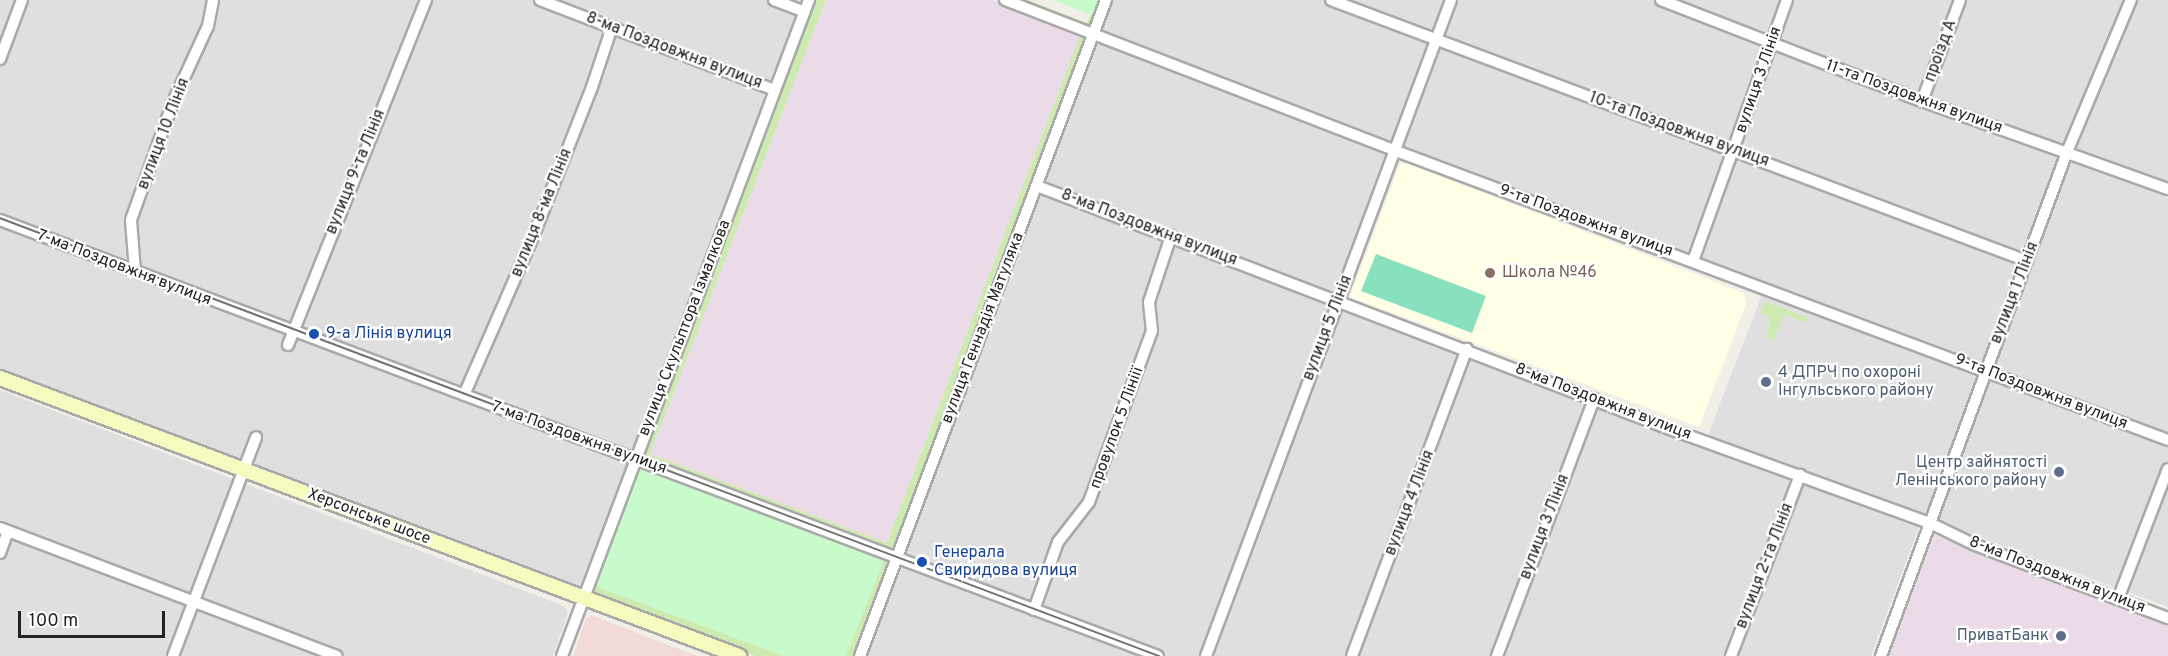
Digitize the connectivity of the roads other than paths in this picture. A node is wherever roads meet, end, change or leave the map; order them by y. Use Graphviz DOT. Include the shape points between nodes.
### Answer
graph roads {
  1 [pos="22,0"];
  2 [pos="213,0"];
  3 [pos="426,0"];
  4 [pos="540,0"];
  5 [pos="774,0"];
  6 [pos="809,0"];
  7 [pos="1005,0"];
  8 [pos="1106,0"];
  9 [pos="1331,0"];
  10 [pos="1451,0"];
  11 [pos="1661,0"];
  12 [pos="1787,0"];
  13 [pos="1960,0"];
  14 [pos="2127,1"];
  15 [pos="805,12"];
  16 [pos="612,27"];
  17 [pos="1094,33"];
  18 [pos="1436,40"];
  19 [pos="1771,43"];
  20 [pos="0,59"];
  21 [pos="774,90"];
  22 [pos="1922,101"];
  23 [pos="1734,150"];
  24 [pos="1396,151"];
  25 [pos="2067,152"];
  26 [pos="1037,186"];
  27 [pos="2168,189"];
  28 [pos="0,220"];
  29 [pos="1171,236"];
  30 [pos="1693,261"];
  31 [pos="2027,261"];
  32 [pos="135,272"];
  33 [pos="1338,300"];
  34 [pos="292,333"];
  35 [pos="288,345"];
  36 [pos="1467,349"];
  37 [pos="1986,371"];
  38 [pos="0,378"];
  39 [pos="464,395"];
  40 [pos="1594,399"];
  41 [pos="256,437"];
  42 [pos="2168,440"];
  43 [pos="636,459"];
  44 [pos="2168,469"];
  45 [pos="244,470"];
  46 [pos="1800,475"];
  47 [pos="1930,523"];
  48 [pos="4,529"];
  49 [pos="0,553"];
  50 [pos="896,560"];
  51 [pos="583,597"];
  52 [pos="2118,599"];
  53 [pos="194,601"];
  54 [pos="1034,610"];
  55 [pos="2168,618"];
  56 [pos="173,656"];
  57 [pos="337,656"];
  58 [pos="562,656"];
  59 [pos="739,656"];
  60 [pos="860,656"];
  61 [pos="1158,656"];
  62 [pos="1206,656"];
  63 [pos="1352,656"];
  64 [pos="1497,656"];
  65 [pos="1731,656"];
  66 [pos="1881,656"];
  1 -- 20 [label="street"];
  2 -- 32 [label="street, вулиця 10 Лінія" via="208,26 173,102 131,220"];
  3 -- 34 [label="street, вулиця 9-та Лінія"];
  4 -- 16 [label="street, 8-ма Поздовжня вулиця"];
  5 -- 15 [label="street"];
  6 -- 15 [label="street, вулиця Скульптора Ізмалкова"];
  7 -- 17 [label="street, 9-та Поздовжня вулиця"];
  8 -- 17 [label="street, вулиця Геннадія Матуляка"];
  9 -- 18 [label="street, 10-та Поздовжня вулиця"];
  10 -- 18 [label="street, вулиця 5 Лінія"];
  11 -- 19 [label="street, 11-та Поздовжня вулиця"];
  12 -- 19 [label="street, вулиця 3 Лінія"];
  13 -- 22 [label="street, проїзд А"];
  14 -- 25 [label="street, вулиця 1 Лінія"];
  15 -- 21 [label="street, вулиця Скульптора Ізмалкова"];
  16 -- 21 [label="street, 8-ма Поздовжня вулиця"];
  16 -- 39 [label="street, вулиця 8-ма Лінія" via="531,242"];
  17 -- 24 [label="street, 9-та Поздовжня вулиця"];
  17 -- 26 [label="street, вулиця Геннадія Матуляка"];
  18 -- 23 [label="street, 10-та Поздовжня вулиця"];
  18 -- 24 [label="street, вулиця 5 Лінія"];
  19 -- 22 [label="street, 11-та Поздовжня вулиця"];
  19 -- 23 [label="street, вулиця 3 Лінія"];
  21 -- 43 [label="street, вулиця Скульптора Ізмалкова"];
  22 -- 25 [label="street, 11-та Поздовжня вулиця"];
  23 -- 30 [label="street, вулиця 3 Лінія"];
  23 -- 31 [label="street, 10-та Поздовжня вулиця"];
  24 -- 30 [label="street, 9-та Поздовжня вулиця"];
  24 -- 33 [label="street, вулиця 5 Лінія"];
  25 -- 27 [label="street, 11-та Поздовжня вулиця"];
  25 -- 31 [label="street, вулиця 1 Лінія"];
  26 -- 29 [label="street, 8-ма Поздовжня вулиця"];
  26 -- 50 [label="street, вулиця Геннадія Матуляка"];
  28 -- 32 [label="street, 7-ма Поздовжня вулиця"];
  29 -- 33 [label="street, 8-ма Поздовжня вулиця"];
  29 -- 54 [label="street, провулок 5 Лініії" via="1149,302 1152,331 1087,506 1058,542"];
  30 -- 37 [label="street, 9-та Поздовжня вулиця"];
  31 -- 37 [label="street, вулиця 1 Лінія"];
  32 -- 34 [label="street, 7-ма Поздовжня вулиця"];
  33 -- 36 [label="street, 8-ма Поздовжня вулиця"];
  33 -- 62 [label="street, вулиця 5 Лінія"];
  34 -- 35 [label="street, вулиця 9-та Лінія"];
  34 -- 39 [label="street, 7-ма Поздовжня вулиця"];
  36 -- 40 [label="street, 8-ма Поздовжня вулиця"];
  36 -- 63 [label="street, вулиця 4 Лінія"];
  37 -- 42 [label="street, 9-та Поздовжня вулиця"];
  37 -- 47 [label="street, вулиця 1 Лінія"];
  38 -- 45 [label="main road, Херсонське шосе"];
  39 -- 43 [label="street, 7-ма Поздовжня вулиця"];
  40 -- 46 [label="street, 8-ма Поздовжня вулиця"];
  40 -- 64 [label="street, вулиця 3 Лінія"];
  41 -- 45 [label="street"];
  43 -- 50 [label="street, 7-ма Поздовжня вулиця"];
  43 -- 51 [label="street, вулиця Скульптора Ізмалкова"];
  44 -- 52 [label="street"];
  45 -- 51 [label="main road, Херсонське шосе"];
  45 -- 53 [label="street"];
  46 -- 47 [label="street, 8-ма Поздовжня вулиця"];
  46 -- 65 [label="street, вулиця 2-га Лінія"];
  47 -- 52 [label="street, 8-ма Поздовжня вулиця" via="1973,544"];
  47 -- 66 [label="street, вулиця 1 Лінія"];
  48 -- 49 [label="street"];
  48 -- 53 [label="street"];
  50 -- 54 [label="street, 7-ма Поздовжня вулиця"];
  50 -- 60 [label="street, вулиця Геннадія Матуляка"];
  51 -- 58 [label="street, вулиця Скульптора Ізмалкова"];
  51 -- 59 [label="main road, Херсонське шосе"];
  52 -- 55 [label="street, 8-ма Поздовжня вулиця"];
  53 -- 56 [label="street"];
  53 -- 57 [label="street"];
  54 -- 61 [label="street, 7-ма Поздовжня вулиця"];
}
